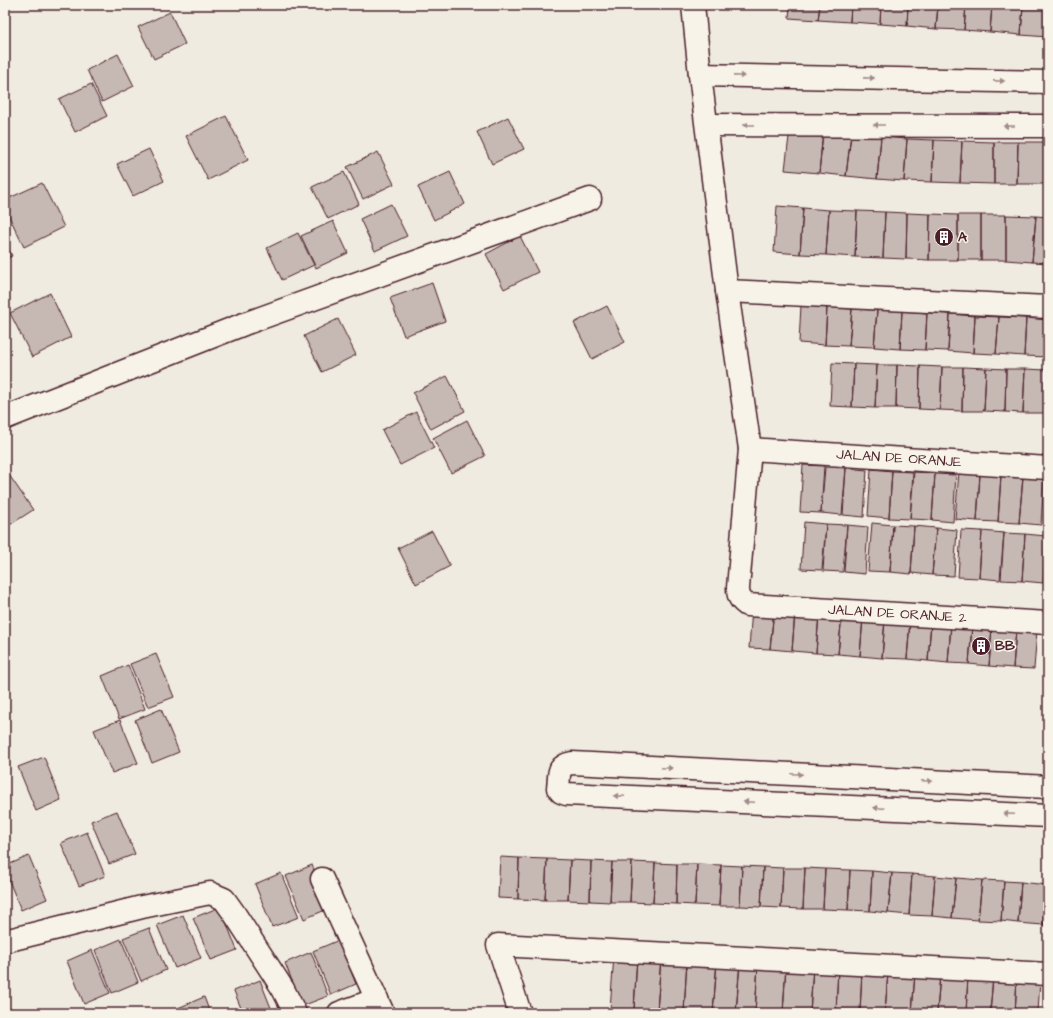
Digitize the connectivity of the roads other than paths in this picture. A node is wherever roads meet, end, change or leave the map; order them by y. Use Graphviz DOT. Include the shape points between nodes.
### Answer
graph roads {
  1 [pos="693,5"];
  2 [pos="700,75"];
  3 [pos="1048,82"];
  4 [pos="707,125"];
  5 [pos="1048,126"];
  6 [pos="590,199"];
  7 [pos="727,291"];
  8 [pos="1048,307"];
  9 [pos="5,418"];
  10 [pos="750,449"];
  11 [pos="1048,468"];
  12 [pos="1048,623"];
  13 [pos="842,777"];
  14 [pos="1048,787"];
  15 [pos="841,806"];
  16 [pos="1048,816"];
  17 [pos="322,879"];
  18 [pos="5,941"];
  19 [pos="1048,974"];
  20 [pos="380,1006"];
  21 [pos="295,1013"];
  22 [pos="339,1013"];
  23 [pos="520,1013"];
  1 -- 2 [label="street"];
  2 -- 3 [label="street, one-way"];
  2 -- 4 [label="street"];
  5 -- 4 [label="street, one-way"];
  4 -- 7 [label="street"];
  6 -- 9 [label="street" via="244,324"];
  7 -- 8 [label="street"];
  7 -- 10 [label="street"];
  10 -- 11 [label="street, JALAN DE ORANJE"];
  10 -- 12 [label="street, JALAN DE ORANJE 2" via="738,588 740,600 747,605"];
  13 -- 14 [label="street, one-way"];
  13 -- 15 [label="street"];
  15 -- 13 [label="street, one-way" via="566,794 558,788 560,768 564,764 572,763"];
  16 -- 15 [label="street, one-way"];
  17 -- 20 [label="street"];
  18 -- 21 [label="street" via="142,906 210,893 224,899 234,913 284,989"];
  19 -- 23 [label="street" via="498,945"];
  20 -- 22 [label="street"];
}
